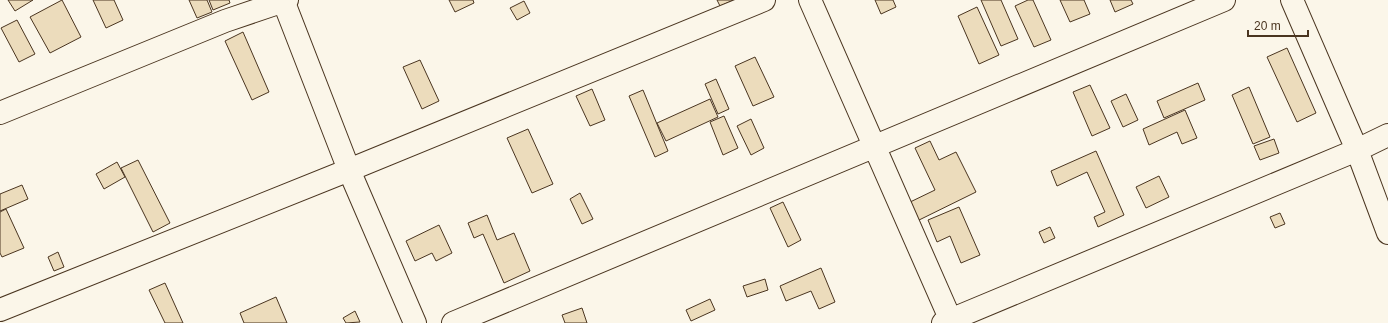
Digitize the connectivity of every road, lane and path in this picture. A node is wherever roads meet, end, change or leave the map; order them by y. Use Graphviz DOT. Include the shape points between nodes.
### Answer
graph roads {
  1 [pos="285,0"];
  2 [pos="764,0"];
  3 [pos="810,0"];
  4 [pos="1224,0"];
  5 [pos="1292,0"];
  6 [pos="0,113"];
  7 [pos="1388,135"];
  8 [pos="875,146"];
  9 [pos="1357,150"];
  10 [pos="349,170"];
  11 [pos="1388,233"];
  12 [pos="0,310"];
  13 [pos="948,322"];
  14 [pos="415,323"];
  15 [pos="453,323"];
  1 -- 6 [label="street" via="225,21"];
  1 -- 10 [label="street"];
  2 -- 10 [label="street"];
  3 -- 8 [label="street"];
  4 -- 8 [label="street"];
  5 -- 9 [label="street"];
  7 -- 9 [label="street"];
  8 -- 13 [label="street"];
  8 -- 15 [label="street"];
  9 -- 11 [label="street"];
  9 -- 13 [label="street"];
  10 -- 12 [label="street"];
  10 -- 14 [label="street"];
}
